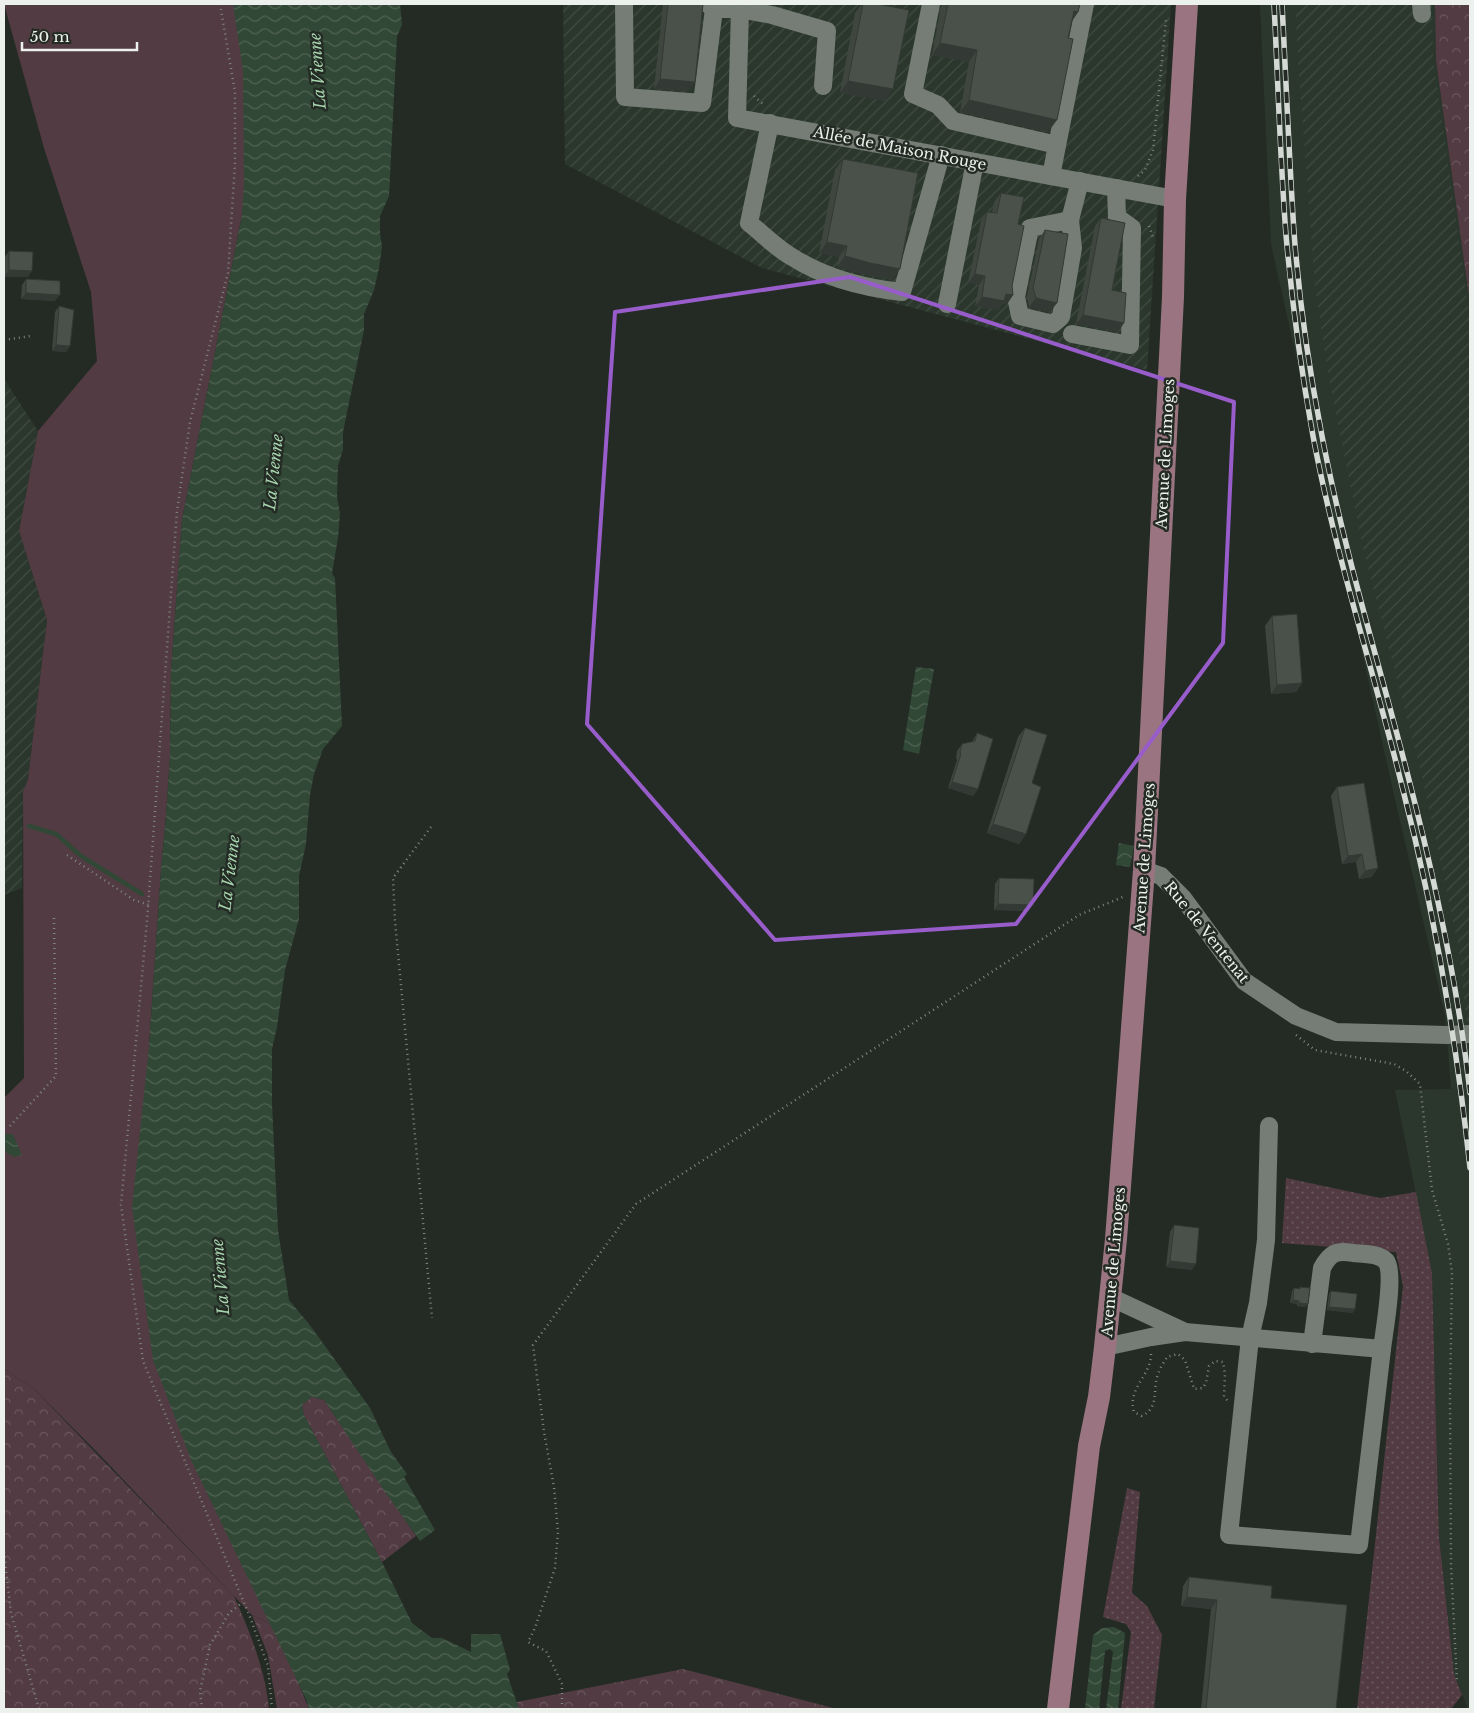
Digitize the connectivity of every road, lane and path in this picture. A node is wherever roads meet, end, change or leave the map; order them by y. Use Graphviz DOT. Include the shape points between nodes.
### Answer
graph roads {
  1 [pos="220,4"];
  2 [pos="624,4"];
  3 [pos="931,4"];
  4 [pos="1085,4"];
  5 [pos="1187,4"];
  6 [pos="742,6"];
  7 [pos="711,7"];
  8 [pos="1167,13"];
  9 [pos="823,86"];
  10 [pos="751,94"];
  11 [pos="770,116"];
  12 [pos="1057,145"];
  13 [pos="941,155"];
  14 [pos="975,162"];
  15 [pos="1052,176"];
  16 [pos="1080,181"];
  17 [pos="1116,188"];
  18 [pos="1136,192"];
  19 [pos="1175,199"];
  20 [pos="1070,220"];
  21 [pos="1147,220"];
  22 [pos="1154,247"];
  23 [pos="946,304"];
  24 [pos="1072,334"];
  25 [pos="31,336"];
  26 [pos="4,340"];
  27 [pos="432,827"];
  28 [pos="67,855"];
  29 [pos="1144,870"];
  30 [pos="1124,896"];
  31 [pos="149,905"];
  32 [pos="54,916"];
  33 [pos="1296,1016"];
  34 [pos="1470,1034"];
  35 [pos="10,1126"];
  36 [pos="1269,1126"];
  37 [pos="1110,1297"];
  38 [pos="432,1318"];
  39 [pos="1185,1332"];
  40 [pos="1250,1338"];
  41 [pos="1312,1344"];
  42 [pos="1105,1347"];
  43 [pos="1382,1349"];
  44 [pos="1151,1354"];
  45 [pos="1234,1401"];
  46 [pos="4,1552"];
  47 [pos="243,1602"];
  48 [pos="1457,1683"];
  49 [pos="39,1709"];
  50 [pos="202,1709"];
  51 [pos="272,1709"];
  52 [pos="562,1709"];
  53 [pos="1058,1709"];
  1 -- 31 [label="path" via="235,92 236,163 228,273 190,422 177,511"];
  2 -- 7 [label="street" via="625,97 702,103"];
  3 -- 12 [label="street" via="913,94 938,106 953,122"];
  4 -- 12 [label="street"];
  5 -- 19 [label="main road, Avenue de Limoges"];
  6 -- 7 [label="street"];
  6 -- 9 [label="street" via="827,31"];
  6 -- 11 [label="street, Allée de Maison Rouge" via="737,118"];
  8 -- 18 [label="path" via="1153,150 1145,170 1138,176"];
  10 -- 11 [label="path" via="765,106"];
  11 -- 13 [label="street, Allée de Maison Rouge"];
  11 -- 13 [label="street" via="749,223 791,257 834,277 875,289 902,292"];
  12 -- 15 [label="street"];
  13 -- 14 [label="street, Allée de Maison Rouge"];
  14 -- 15 [label="street, Allée de Maison Rouge"];
  14 -- 23 [label="street"];
  15 -- 16 [label="street, Allée de Maison Rouge"];
  16 -- 17 [label="street, Allée de Maison Rouge"];
  16 -- 20 [label="street"];
  17 -- 18 [label="street, Allée de Maison Rouge"];
  17 -- 24 [label="street" via="1116,217 1132,228 1130,345"];
  18 -- 19 [label="street, Allée de Maison Rouge"];
  19 -- 29 [label="main road, Avenue de Limoges" via="1173,297"];
  20 -- 20 [label="street" via="1073,248 1061,317 1053,324 1020,316 1016,297 1030,228"];
  21 -- 22 [label="path"];
  25 -- 26 [label="path"];
  27 -- 38 [label="path" via="393,878"];
  28 -- 31 [label="path" via="134,900"];
  29 -- 33 [label="street, Rue de Ventenat" via="1161,876 1183,898 1244,981"];
  29 -- 37 [label="main road, Avenue de Limoges"];
  30 -- 52 [label="path" via="1079,915 636,1204 533,1345 558,1532 554,1568 536,1628 528,1642 546,1651 562,1684"];
  31 -- 47 [label="path" via="121,1205 143,1361"];
  32 -- 35 [label="path" via="56,1076"];
  33 -- 34 [label="street, Rue de Ventenat" via="1336,1032"];
  33 -- 48 [label="path" via="1295,1035 1315,1050 1394,1064 1406,1070 1420,1084 1432,1190 1448,1244 1452,1273 1450,1565"];
  36 -- 40 [label="street" via="1266,1240"];
  37 -- 39 [label="street"];
  37 -- 42 [label="main road, Avenue de Limoges"];
  39 -- 40 [label="street"];
  39 -- 42 [label="street"];
  40 -- 41 [label="street"];
  40 -- 43 [label="street" via="1229,1535 1359,1545"];
  41 -- 43 [label="street"];
  41 -- 43 [label="street" via="1322,1268 1327,1258 1342,1251 1378,1256 1386,1261 1391,1274"];
  42 -- 53 [label="main road, Avenue de Limoges" via="1089,1446"];
  44 -- 45 [label="path" via="1151,1362 1131,1402 1134,1412 1142,1416 1149,1412 1154,1404 1158,1375 1167,1357 1178,1354 1185,1360 1194,1389 1203,1388 1209,1366 1215,1361 1223,1362 1224,1397"];
  46 -- 49 [label="path" via="11,1613"];
  47 -- 50 [label="path" via="229,1612 210,1645 200,1691"];
  47 -- 51 [label="path" via="268,1666"];
}
